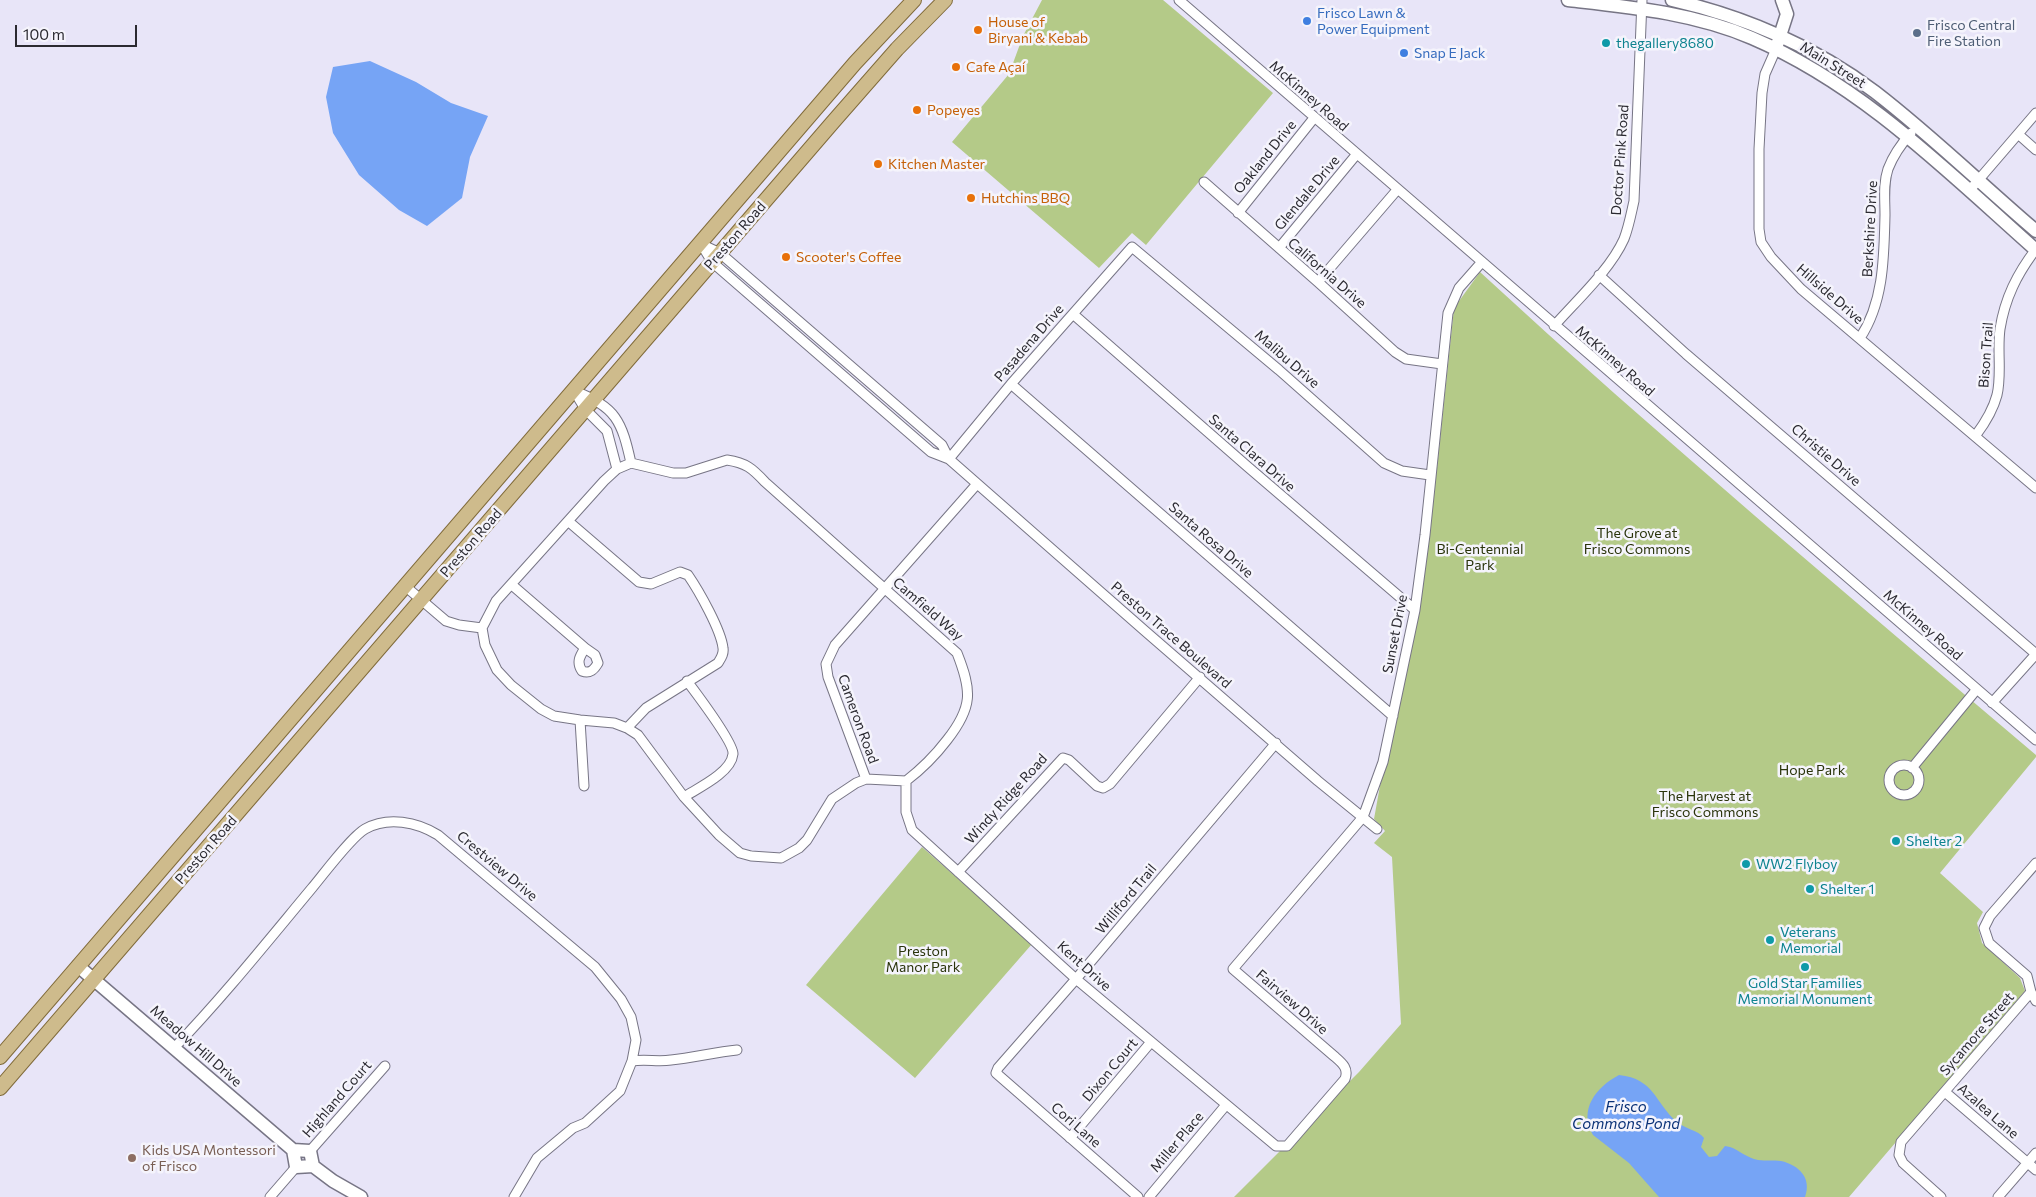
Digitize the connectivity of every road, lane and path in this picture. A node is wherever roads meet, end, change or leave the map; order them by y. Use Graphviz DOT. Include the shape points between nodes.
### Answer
graph roads {
  1 [pos="914,0"];
  2 [pos="945,0"];
  3 [pos="1179,0"];
  4 [pos="1568,0"];
  5 [pos="1672,0"];
  6 [pos="1782,0"];
  7 [pos="1642,4"];
  8 [pos="1778,43"];
  9 [pos="817,108"];
  10 [pos="2036,113"];
  11 [pos="1314,118"];
  12 [pos="833,122"];
  13 [pos="1916,127"];
  14 [pos="2018,134"];
  15 [pos="1907,138"];
  16 [pos="2036,150"];
  17 [pos="1356,155"];
  18 [pos="1978,181"];
  19 [pos="1204,182"];
  20 [pos="1397,190"];
  21 [pos="1969,191"];
  22 [pos="1238,213"];
  23 [pos="2036,231"];
  24 [pos="700,244"];
  25 [pos="1132,247"];
  26 [pos="1279,248"];
  27 [pos="2036,250"];
  28 [pos="716,258"];
  29 [pos="1481,263"];
  30 [pos="1600,274"];
  31 [pos="1318,282"];
  32 [pos="1073,314"];
  33 [pos="1554,326"];
  34 [pos="818,337"];
  35 [pos="1860,338"];
  36 [pos="810,346"];
  37 [pos="1442,364"];
  38 [pos="1011,384"];
  39 [pos="574,391"];
  40 [pos="595,398"];
  41 [pos="585,409"];
  42 [pos="1976,435"];
  43 [pos="949,458"];
  44 [pos="631,463"];
  45 [pos="617,469"];
  46 [pos="1430,475"];
  47 [pos="977,484"];
  48 [pos="2036,488"];
  49 [pos="568,521"];
  50 [pos="512,585"];
  51 [pos="405,586"];
  52 [pos="885,590"];
  53 [pos="421,600"];
  54 [pos="1415,610"];
  55 [pos="482,628"];
  56 [pos="585,648"];
  57 [pos="2036,654"];
  58 [pos="1200,677"];
  59 [pos="687,681"];
  60 [pos="1977,689"];
  61 [pos="1992,703"];
  62 [pos="1392,716"];
  63 [pos="580,720"];
  64 [pos="627,728"];
  65 [pos="2036,740"];
  66 [pos="1276,743"];
  67 [pos="1912,768"];
  68 [pos="866,779"];
  69 [pos="906,781"];
  70 [pos="584,786"];
  71 [pos="684,797"];
  72 [pos="1363,816"];
  73 [pos="1377,829"];
  74 [pos="2036,863"];
  75 [pos="958,872"];
  76 [pos="78,966"];
  77 [pos="1233,969"];
  78 [pos="95,979"];
  79 [pos="1076,979"];
  80 [pos="2031,992"];
  81 [pos="2036,1001"];
  82 [pos="1151,1042"];
  83 [pos="174,1048"];
  84 [pos="737,1050"];
  85 [pos="0,1056"];
  86 [pos="632,1061"];
  87 [pos="385,1066"];
  88 [pos="996,1073"];
  89 [pos="0,1088"];
  90 [pos="1945,1092"];
  91 [pos="1226,1105"];
  92 [pos="1070,1138"];
  93 [pos="1283,1147"];
  94 [pos="293,1150"];
  95 [pos="310,1151"];
  96 [pos="2036,1153"];
  97 [pos="2027,1163"];
  98 [pos="313,1166"];
  99 [pos="296,1168"];
  100 [pos="2036,1170"];
  101 [pos="270,1197"];
  102 [pos="361,1197"];
  103 [pos="514,1197"];
  104 [pos="1138,1197"];
  105 [pos="1149,1197"];
  106 [pos="1941,1197"];
  107 [pos="1998,1197"];
  1 -- 9 [label="main road, Preston Road"];
  2 -- 12 [label="main road, Preston Road"];
  3 -- 11 [label="street, McKinney Road"];
  4 -- 7 [label="main road, Main Street"];
  5 -- 8 [label="main road, Main Street" via="1706,8"];
  6 -- 8 [label="main road" via="1787,14"];
  7 -- 8 [label="main road, Main Street"];
  7 -- 30 [label="street, Doctor Pink Road" via="1634,201 1623,240"];
  8 -- 13 [label="main road, Main Street" via="1839,68"];
  8 -- 15 [label="main road, Main Street" via="1860,100"];
  8 -- 35 [label="street, Hillside Drive" via="1765,74 1762,93 1759,149 1761,242 1771,258 1802,289"];
  9 -- 12 [label="main road"];
  9 -- 24 [label="main road, Preston Road"];
  10 -- 14 [label="street"];
  11 -- 17 [label="street, McKinney Road"];
  11 -- 22 [label="street, Oakland Drive"];
  12 -- 28 [label="main road, Preston Road"];
  13 -- 15 [label="street, Berkshire Drive"];
  13 -- 18 [label="main road, Main Street"];
  14 -- 16 [label="street"];
  14 -- 18 [label="street"];
  15 -- 21 [label="main road, Main Street"];
  15 -- 35 [label="street, Berkshire Drive" via="1894,157 1885,182 1877,305"];
  17 -- 20 [label="street, McKinney Road"];
  17 -- 26 [label="street, Glendale Drive"];
  18 -- 21 [label="street"];
  18 -- 23 [label="main road, Main Street"];
  19 -- 22 [label="street, California Drive"];
  20 -- 29 [label="street, McKinney Road"];
  20 -- 31 [label="street"];
  21 -- 27 [label="main road, Main Street"];
  22 -- 26 [label="street, California Drive"];
  24 -- 28 [label="street, Preston Trace Boulevard"];
  24 -- 39 [label="main road, Preston Road"];
  25 -- 32 [label="street, Pasadena Drive"];
  25 -- 46 [label="street, Malibu Drive" via="1384,463 1402,471"];
  26 -- 31 [label="street, California Drive"];
  27 -- 42 [label="street, Bison Trail" via="2022,267 2004,307 1997,394"];
  28 -- 34 [label="street, Preston Trace Boulevard"];
  28 -- 36 [label="street, Preston Trace Boulevard"];
  28 -- 40 [label="main road, Preston Road"];
  29 -- 33 [label="street, McKinney Road"];
  29 -- 37 [label="street, Sunset Drive" via="1459,288 1450,305"];
  30 -- 33 [label="street, Doctor Pink Road"];
  30 -- 57 [label="street, Christie Drive" via="1686,354"];
  31 -- 37 [label="street, California Drive" via="1395,352 1406,359"];
  32 -- 38 [label="street, Pasadena Drive"];
  32 -- 54 [label="street, Santa Clara Drive"];
  33 -- 60 [label="street, McKinney Road"];
  34 -- 36 [label="street"];
  34 -- 43 [label="street, Preston Trace Boulevard" via="942,445"];
  35 -- 42 [label="street, Hillside Drive"];
  36 -- 43 [label="street, Preston Trace Boulevard" via="931,452"];
  37 -- 46 [label="street, Sunset Drive"];
  38 -- 43 [label="street, Pasadena Drive"];
  38 -- 62 [label="street, Santa Rosa Drive"];
  39 -- 40 [label="street"];
  39 -- 41 [label="street"];
  39 -- 51 [label="main road, Preston Road"];
  40 -- 41 [label="main road, Preston Road"];
  40 -- 44 [label="street" via="622,426"];
  41 -- 45 [label="street" via="607,431"];
  41 -- 53 [label="main road, Preston Road"];
  42 -- 48 [label="street, Hillside Drive"];
  43 -- 47 [label="street, Preston Trace Boulevard"];
  44 -- 45 [label="street"];
  44 -- 52 [label="street, Camfield Way" via="673,473 686,473 727,460 750,467"];
  45 -- 49 [label="street"];
  46 -- 54 [label="street, Sunset Drive"];
  47 -- 52 [label="street, Cameron Road"];
  47 -- 58 [label="street, Preston Trace Boulevard"];
  49 -- 50 [label="street"];
  49 -- 59 [label="street" via="639,582 651,584 680,572 688,575 714,622 723,650 718,663"];
  50 -- 55 [label="street" via="496,601"];
  50 -- 56 [label="street"];
  51 -- 53 [label="street"];
  51 -- 76 [label="main road, Preston Road"];
  52 -- 68 [label="street, Cameron Road" via="835,645 826,664 830,685"];
  52 -- 69 [label="street, Camfield Way" via="957,653 968,688 967,707 957,729 936,756"];
  53 -- 55 [label="street" via="446,621"];
  53 -- 78 [label="main road, Preston Road"];
  54 -- 62 [label="street, Sunset Drive"];
  55 -- 63 [label="street" via="490,656 511,685 554,716"];
  57 -- 61 [label="street"];
  58 -- 66 [label="street, Preston Trace Boulevard"];
  58 -- 75 [label="street, Windy Ridge Road" via="1110,784 1103,788 1097,786 1063,758"];
  59 -- 64 [label="street" via="646,708"];
  59 -- 71 [label="street" via="728,741 732,754 730,762 714,779"];
  60 -- 61 [label="street, McKinney Road"];
  60 -- 67 [label="street"];
  61 -- 65 [label="street, McKinney Road"];
  62 -- 72 [label="street, Sunset Drive" via="1383,762"];
  63 -- 64 [label="street" via="614,723"];
  63 -- 70 [label="street"];
  64 -- 71 [label="street" via="644,742"];
  66 -- 72 [label="street, Preston Trace Boulevard"];
  66 -- 79 [label="street, Williford Trail"];
  68 -- 69 [label="street"];
  68 -- 71 [label="street" via="832,799 807,840 788,855 773,859 751,856 732,847"];
  69 -- 75 [label="street, Kent Drive" via="908,823"];
  72 -- 73 [label="street, Preston Trace Boulevard"];
  72 -- 77 [label="street, Sunset Drive"];
  74 -- 80 [label="street, Sycamore Street" via="1990,916 1984,928 1988,943 2026,976"];
  75 -- 79 [label="street, Kent Drive"];
  76 -- 78 [label="main road, Meadow Hill Drive"];
  76 -- 85 [label="main road, Preston Road"];
  77 -- 93 [label="street, Fairview Drive" via="1344,1065 1347,1074"];
  78 -- 83 [label="main road, Meadow Hill Drive"];
  78 -- 89 [label="main road, Preston Road"];
  79 -- 82 [label="street, Kent Drive"];
  79 -- 88 [label="street, Williford Trail"];
  80 -- 81 [label="street"];
  80 -- 90 [label="street, Sycamore Street"];
  82 -- 91 [label="street, Kent Drive"];
  82 -- 92 [label="street, Dixon Court"];
  83 -- 86 [label="street, Crestview Drive" via="350,843 365,829 393,822 424,827 438,835 595,967 631,1016 636,1040"];
  83 -- 94 [label="main road, Meadow Hill Drive"];
  84 -- 86 [label="street" via="670,1060"];
  86 -- 103 [label="street, Crestview Drive" via="620,1091 537,1158"];
  87 -- 95 [label="street, Highland Court"];
  88 -- 92 [label="street, Cori Lane"];
  90 -- 97 [label="street, Azalea Lane"];
  90 -- 106 [label="street, Sycamore Street" via="1901,1142 1899,1155 1903,1163"];
  91 -- 93 [label="street, Kent Drive" via="1276,1146"];
  91 -- 105 [label="street, Miller Place"];
  92 -- 104 [label="street, Cori Lane"];
  94 -- 95 [label="main road"];
  94 -- 99 [label="main road"];
  95 -- 98 [label="main road"];
  96 -- 97 [label="street"];
  97 -- 100 [label="street, Azalea Lane"];
  97 -- 107 [label="street"];
  98 -- 99 [label="main road"];
  98 -- 102 [label="main road"];
  99 -- 101 [label="street"];
}
